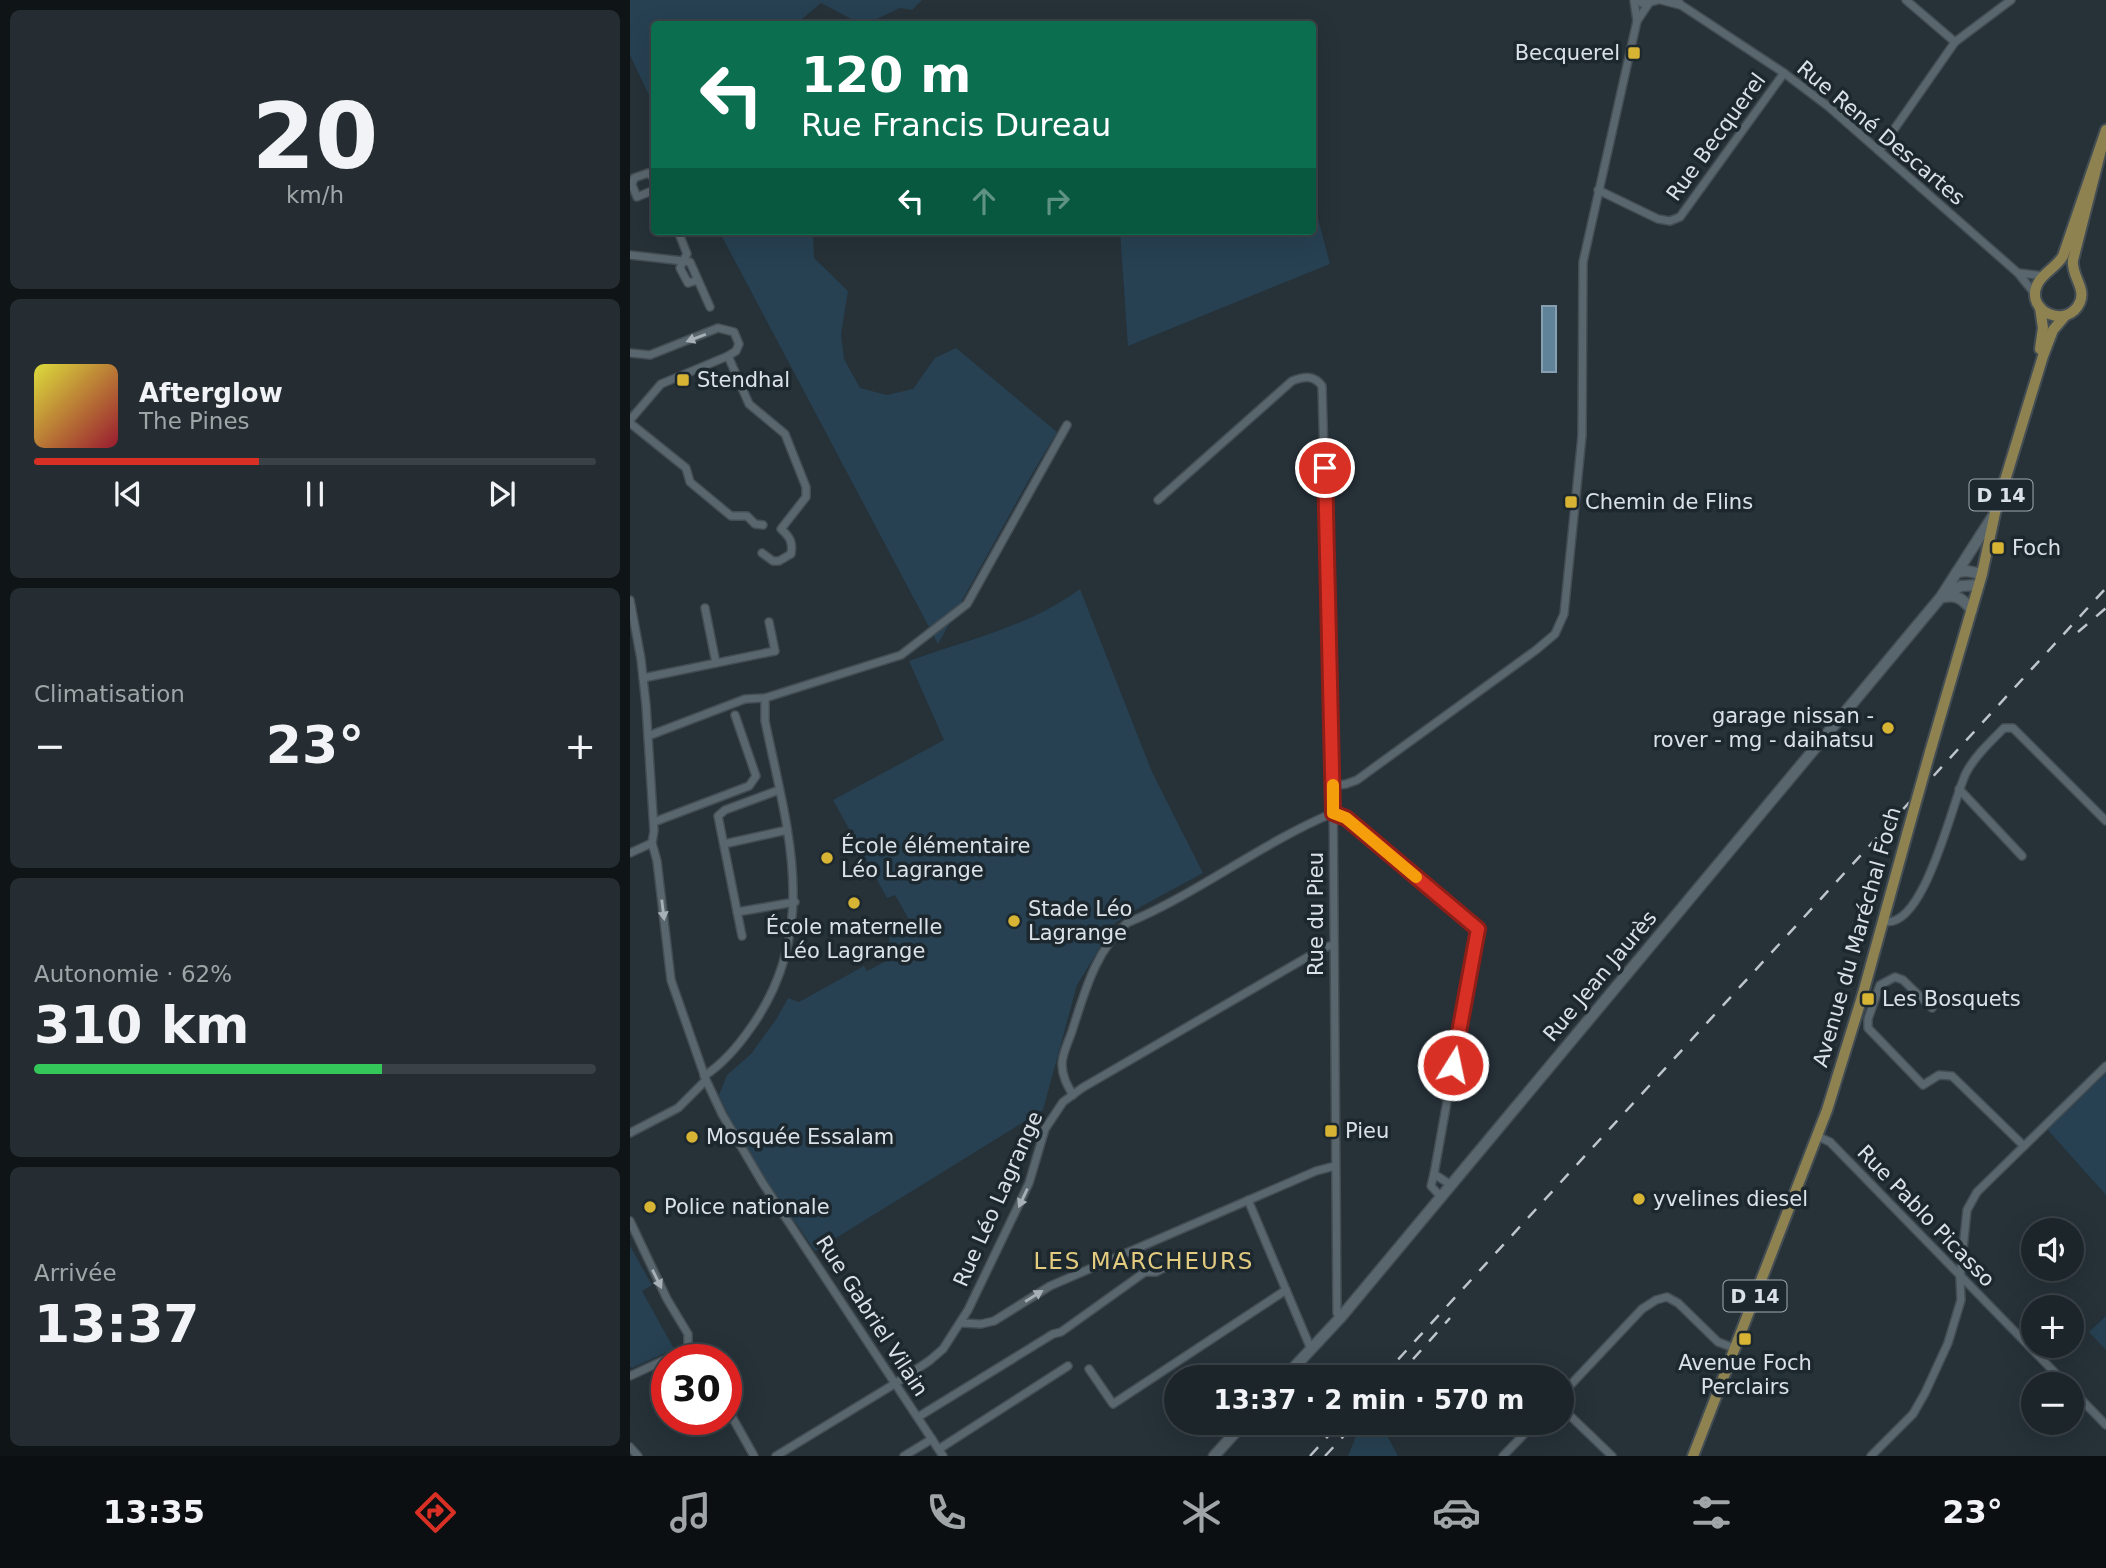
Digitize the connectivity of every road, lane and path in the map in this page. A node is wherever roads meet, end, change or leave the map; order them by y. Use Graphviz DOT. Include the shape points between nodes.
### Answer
graph roads {
  1 [pos="1634,0"];
  2 [pos="1659,0"];
  3 [pos="1906,0"];
  4 [pos="2011,0"];
  5 [pos="1679,2"];
  6 [pos="1649,3"];
  7 [pos="1637,21"];
  8 [pos="1955,42"];
  9 [pos="1784,74"];
  10 [pos="2106,130"];
  11 [pos="1879,151"];
  12 [pos="651,176"];
  13 [pos="1598,190"];
  14 [pos="651,191"];
  15 [pos="680,235"];
  16 [pos="630,256"];
  17 [pos="683,261"];
  18 [pos="2018,273"];
  19 [pos="2047,274"];
  20 [pos="2075,278"];
  21 [pos="698,279"];
  22 [pos="2035,295"];
  23 [pos="710,307"];
  24 [pos="2040,307"];
  25 [pos="2065,316"];
  26 [pos="630,353"];
  27 [pos="729,356"];
  28 [pos="2025,417"];
  29 [pos="630,422"];
  30 [pos="1067,425"];
  31 [pos="1158,500"];
  32 [pos="1996,513"];
  33 [pos="763,525"];
  34 [pos="762,553"];
  35 [pos="1957,572"];
  36 [pos="1981,580"];
  37 [pos="1941,597"];
  38 [pos="630,600"];
  39 [pos="705,608"];
  40 [pos="1972,610"];
  41 [pos="769,622"];
  42 [pos="716,663"];
  43 [pos="643,678"];
  44 [pos="765,698"];
  45 [pos="735,715"];
  46 [pos="648,736"];
  47 [pos="1333,786"];
  48 [pos="1959,789"];
  49 [pos="779,790"];
  50 [pos="1333,813"];
  51 [pos="2106,821"];
  52 [pos="653,822"];
  53 [pos="787,830"];
  54 [pos="652,843"];
  55 [pos="724,844"];
  56 [pos="630,853"];
  57 [pos="2022,856"];
  58 [pos="795,902"];
  59 [pos="737,912"];
  60 [pos="1883,921"];
  61 [pos="742,936"];
  62 [pos="1334,945"];
  63 [pos="1932,1008"];
  64 [pos="2106,1066"];
  65 [pos="705,1078"];
  66 [pos="1073,1095"];
  67 [pos="630,1133"];
  68 [pos="1818,1136"];
  69 [pos="2024,1146"];
  70 [pos="1335,1166"];
  71 [pos="1434,1174"];
  72 [pos="1451,1185"];
  73 [pos="1441,1197"];
  74 [pos="1248,1200"];
  75 [pos="630,1221"];
  76 [pos="1169,1265"];
  77 [pos="1961,1278"];
  78 [pos="1286,1290"];
  79 [pos="1340,1317"];
  80 [pos="961,1322"];
  81 [pos="688,1344"];
  82 [pos="1734,1348"];
  83 [pos="1311,1349"];
  84 [pos="1296,1365"];
  85 [pos="1068,1366"];
  86 [pos="651,1367"];
  87 [pos="1089,1369"];
  88 [pos="2054,1372"];
  89 [pos="630,1377"];
  90 [pos="1574,1381"];
  91 [pos="896,1383"];
  92 [pos="2084,1402"];
  93 [pos="918,1417"];
  94 [pos="1574,1419"];
  95 [pos="2106,1425"];
  96 [pos="742,1434"];
  97 [pos="1233,1435"];
  98 [pos="1523,1435"];
  99 [pos="932,1438"];
  100 [pos="630,1447"];
  101 [pos="1510,1448"];
  102 [pos="941,1453"];
  103 [pos="638,1456"];
  104 [pos="754,1456"];
  105 [pos="776,1456"];
  106 [pos="904,1456"];
  107 [pos="1214,1456"];
  108 [pos="1503,1456"];
  109 [pos="1516,1456"];
  110 [pos="1612,1456"];
  111 [pos="1693,1456"];
  112 [pos="1871,1456"];
  1 -- 6 [label="street"];
  1 -- 7 [label="street"];
  2 -- 5 [label="street, Rue René Descartes"];
  2 -- 6 [label="street, Rue René Descartes"];
  3 -- 8 [label="street"];
  4 -- 8 [label="street"];
  5 -- 9 [label="street, Rue René Descartes"];
  6 -- 7 [label="street"];
  7 -- 13 [label="street"];
  8 -- 11 [label="street"];
  9 -- 11 [label="street, Rue René Descartes"];
  9 -- 13 [label="street, Rue Becquerel" via="1680,217 1658,219"];
  10 -- 19 [label="main road" via="2066,249"];
  10 -- 20 [label="main road" via="2075,248"];
  11 -- 18 [label="street, Rue René Descartes"];
  12 -- 14 [label="street" via="634,178 632,185 637,197"];
  13 -- 47 [label="street" via="1583,262 1581,449 1562,621 1536,650 1357,780"];
  15 -- 17 [label="street" via="687,254"];
  16 -- 17 [label="street"];
  17 -- 21 [label="street" via="690,262"];
  17 -- 21 [label="street" via="680,268 688,283"];
  18 -- 19 [label="street"];
  18 -- 22 [label="street, Rue René Descartes"];
  19 -- 20 [label="main road" via="2064,271"];
  19 -- 22 [label="main road"];
  20 -- 25 [label="main road" via="2081,289 2080,302"];
  21 -- 23 [label="street"];
  22 -- 24 [label="main road"];
  24 -- 25 [label="main road" via="2052,316"];
  24 -- 28 [label="main road, Avenue du Maréchal Foch / D 14" via="2043,333"];
  25 -- 28 [label="main road, Avenue du Maréchal Foch / D 14" via="2050,336"];
  27 -- 26 [label="street, one-way" via="739,344 737,337 718,328 650,355"];
  27 -- 29 [label="street" via="662,384"];
  27 -- 34 [label="street" via="749,404 785,434 806,487 806,497 781,529 793,544 791,554 779,562"];
  28 -- 32 [label="main road, Avenue du Maréchal Foch / D 14"];
  29 -- 33 [label="street" via="686,468 691,482 731,516 747,516"];
  30 -- 44 [label="street" via="967,604 901,655"];
  31 -- 47 [label="street, Rue du Pieu" via="1292,381 1318,380 1322,386"];
  32 -- 35 [label="main road, Rue Jean Jaurès"];
  32 -- 36 [label="main road, Avenue du Maréchal Foch / D 14"];
  35 -- 36 [label="main road" via="1967,571"];
  35 -- 37 [label="main road, Rue Jean Jaurès"];
  36 -- 37 [label="main road"];
  36 -- 40 [label="main road, Avenue du Maréchal Foch / D 14"];
  37 -- 40 [label="main road" via="1956,596"];
  37 -- 72 [label="main road, Rue Jean Jaurès"];
  38 -- 43 [label="street, Rue Gabriel Vilain"];
  39 -- 42 [label="street"];
  40 -- 60 [label="main road, Avenue du Maréchal Foch / D 14, bridge"];
  41 -- 42 [label="street" via="775,651"];
  42 -- 43 [label="street"];
  43 -- 46 [label="street, Rue Gabriel Vilain"];
  44 -- 46 [label="street" via="745,699"];
  44 -- 49 [label="street"];
  45 -- 52 [label="street" via="756,776 749,786"];
  46 -- 52 [label="street, Rue Gabriel Vilain"];
  47 -- 50 [label="street, Rue du Pieu"];
  48 -- 51 [label="street" via="1982,750 2004,729 2013,728"];
  48 -- 57 [label="street"];
  48 -- 60 [label="street" via="1937,860 1922,890 1900,917"];
  49 -- 53 [label="street"];
  49 -- 55 [label="street" via="720,813"];
  50 -- 62 [label="street, Rue du Pieu"];
  50 -- 66 [label="street" via="1117,931 1086,987 1062,1063 1065,1083"];
  50 -- 71 [label="street" via="1346,818 1478,929"];
  52 -- 54 [label="street, Rue Gabriel Vilain"];
  53 -- 55 [label="street"];
  53 -- 58 [label="street"];
  54 -- 56 [label="street"];
  54 -- 65 [label="street, Rue Gabriel Vilain, one-way" via="671,980"];
  55 -- 59 [label="street"];
  58 -- 59 [label="street"];
  58 -- 65 [label="street" via="787,952 766,1004 746,1036"];
  59 -- 61 [label="street"];
  60 -- 68 [label="main road, Avenue du Maréchal Foch / D 14"];
  62 -- 66 [label="street, Rue Léo Lagrange" via="1224,1004"];
  62 -- 70 [label="street, Rue du Pieu"];
  63 -- 69 [label="street" via="1895,976 1880,985 1868,1028 1923,1085 1939,1075 1952,1076"];
  64 -- 69 [label="street"];
  65 -- 67 [label="street" via="678,1108"];
  65 -- 91 [label="street, Rue Gabriel Vilain" via="762,1182"];
  66 -- 80 [label="street, Rue Léo Lagrange, one-way" via="1045,1129 1029,1183"];
  68 -- 77 [label="street, Rue Pablo Picasso" via="1830,1142"];
  68 -- 82 [label="main road, Avenue du Maréchal Foch / D 14"];
  69 -- 77 [label="street" via="1977,1192 1967,1210"];
  70 -- 74 [label="street"];
  70 -- 79 [label="street, Rue du Pieu"];
  71 -- 72 [label="street"];
  71 -- 73 [label="street" via="1432,1186"];
  72 -- 73 [label="main road, Rue Jean Jaurès"];
  73 -- 79 [label="main road, Rue Jean Jaurès"];
  74 -- 78 [label="street"];
  80 -- 74 [label="street, one-way" via="994,1321 1050,1286"];
  75 -- 81 [label="street, one-way" via="688,1334"];
  76 -- 93 [label="street" via="1145,1272 1061,1332"];
  77 -- 88 [label="street, Rue Pablo Picasso"];
  77 -- 112 [label="street" via="1956,1320 1925,1393 1909,1419"];
  78 -- 83 [label="street"];
  78 -- 87 [label="street" via="1113,1404"];
  79 -- 83 [label="main road, Rue Jean Jaurès"];
  80 -- 91 [label="street, Rue Léo Lagrange" via="943,1349"];
  82 -- 90 [label="street" via="1718,1342 1667,1297 1643,1309"];
  82 -- 111 [label="main road, Avenue du Maréchal Foch / D 14"];
  83 -- 84 [label="main road, Rue Jean Jaurès"];
  85 -- 102 [label="street"];
  86 -- 89 [label="street"];
  91 -- 93 [label="street, Rue Gabriel Vilain"];
  91 -- 105 [label="street, Rue Léo Lagrange"];
  92 -- 95 [label="street"];
  93 -- 99 [label="street, Rue Gabriel Vilain"];
  94 -- 110 [label="street"];
  96 -- 104 [label="street"];
  97 -- 107 [label="main road"];
  98 -- 101 [label="street"];
  99 -- 102 [label="street, Rue Gabriel Vilain"];
  99 -- 106 [label="street"];
  100 -- 103 [label="street"];
  101 -- 108 [label="street"];
  101 -- 109 [label="street"];
}
